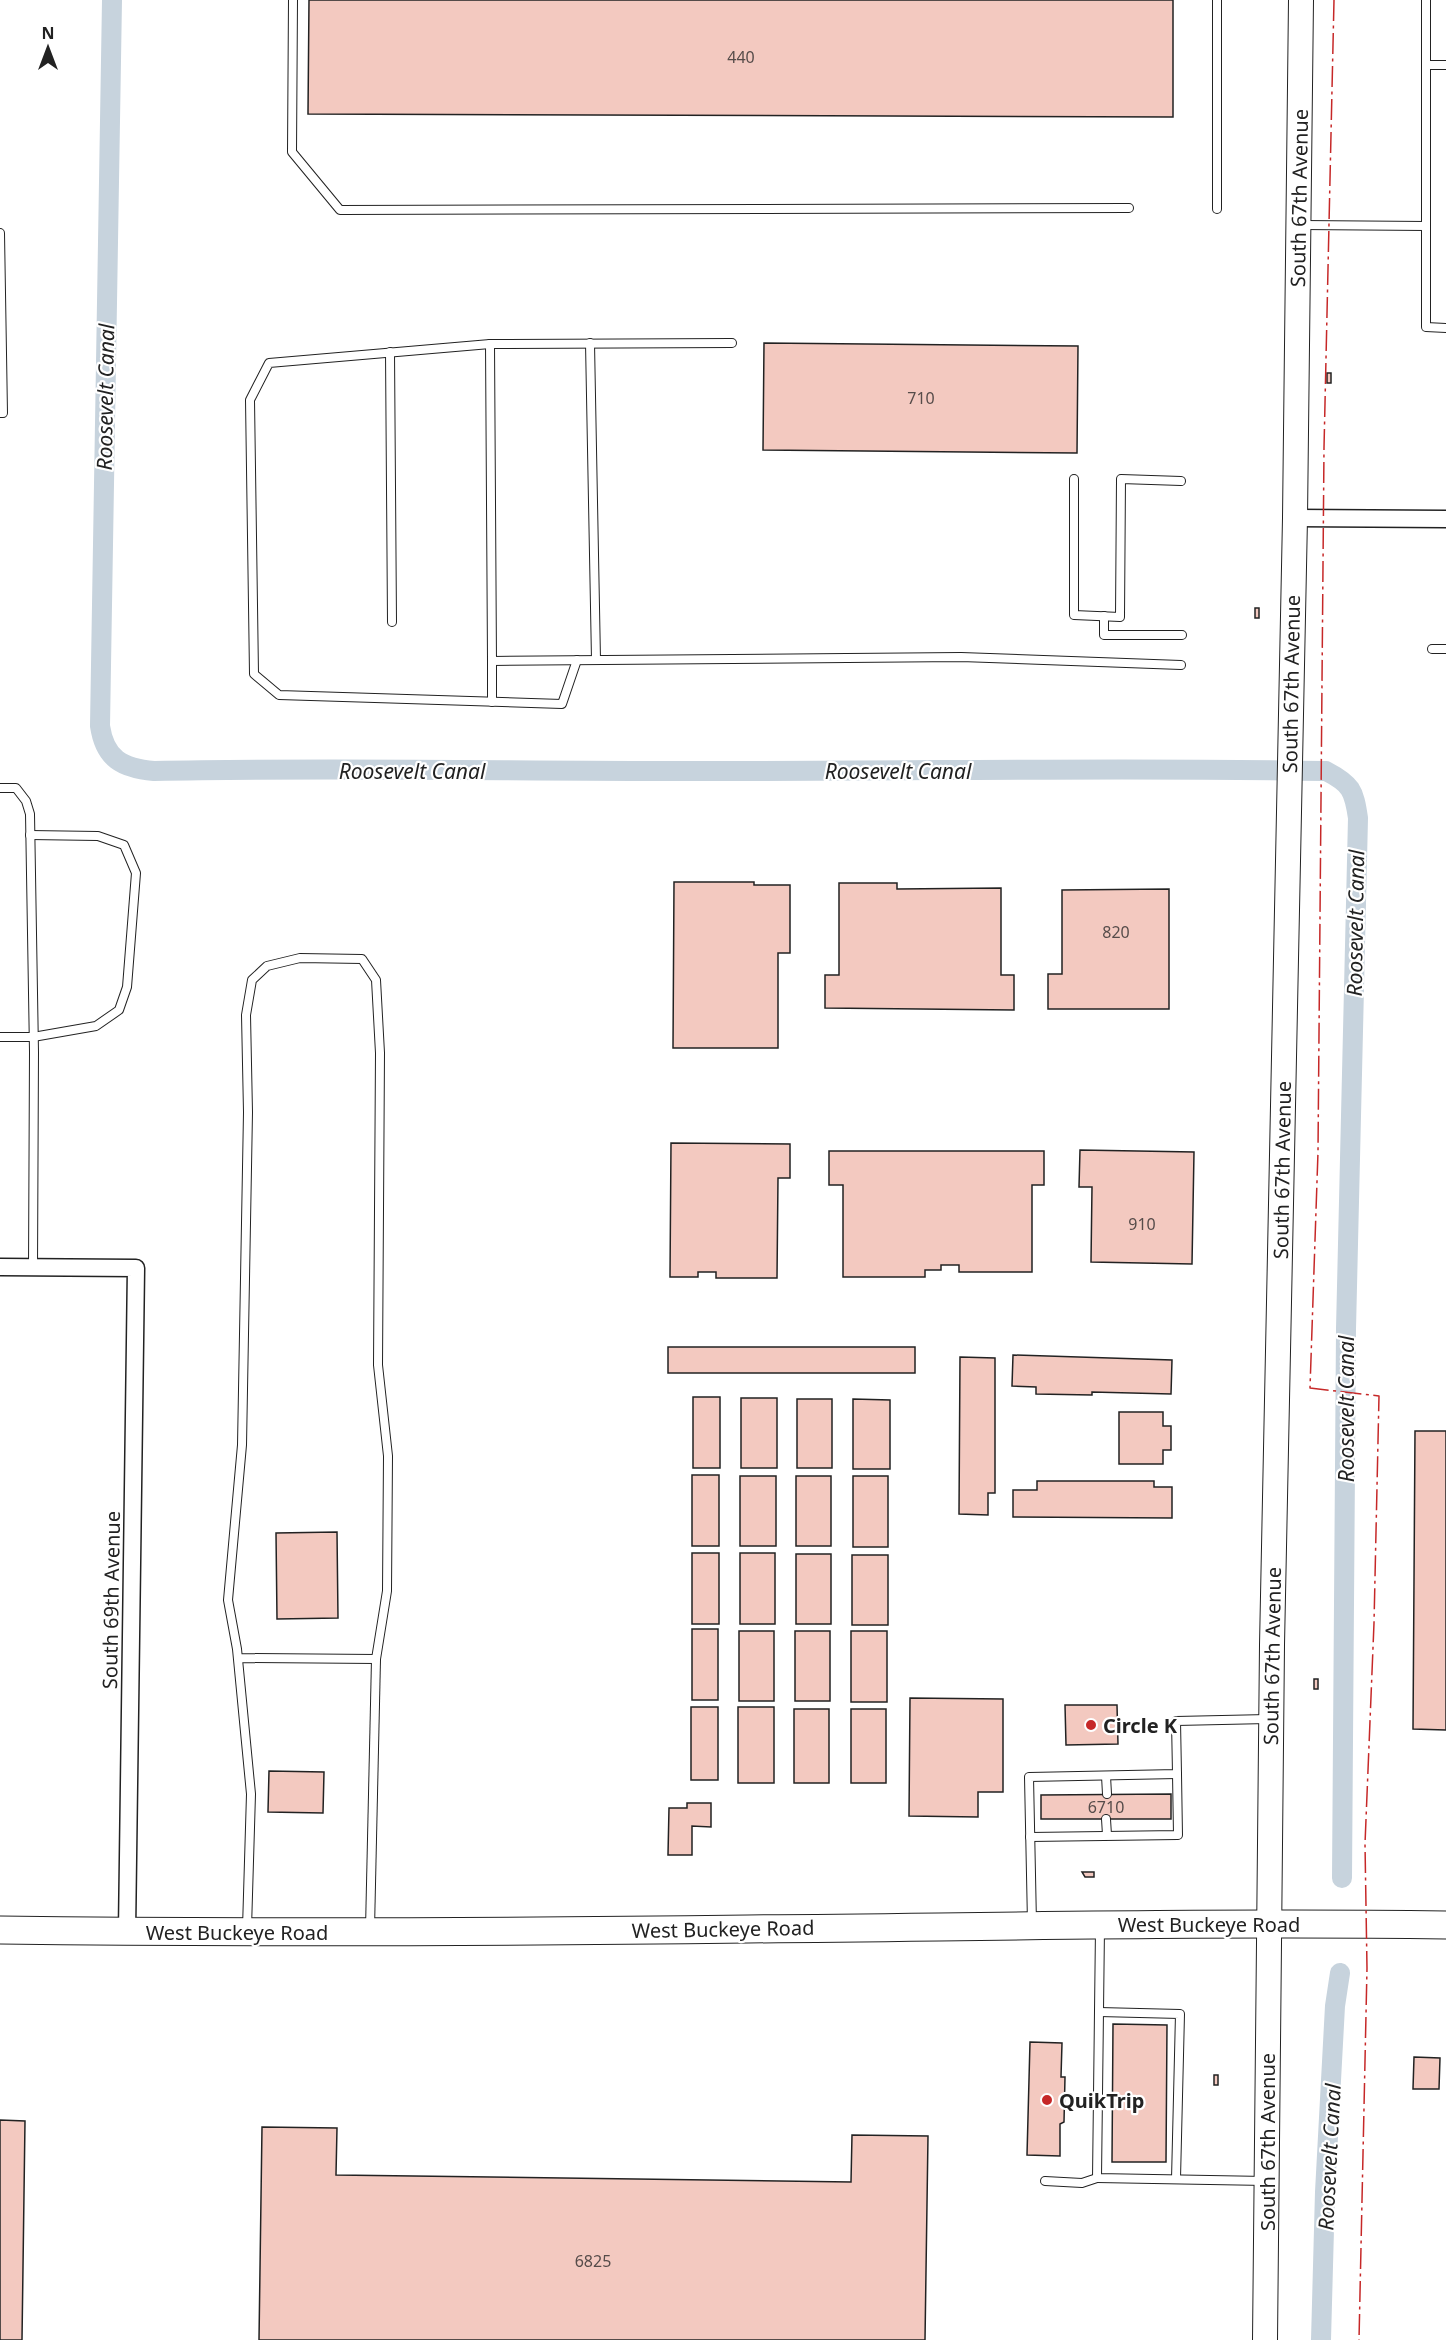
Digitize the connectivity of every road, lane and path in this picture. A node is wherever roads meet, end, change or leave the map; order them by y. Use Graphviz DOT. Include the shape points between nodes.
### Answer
graph roads {
  1 [pos="293,0"];
  2 [pos="1217,0"];
  3 [pos="1301,0"];
  4 [pos="1426,0"];
  5 [pos="1426,65"];
  6 [pos="1446,65"];
  7 [pos="1129,208"];
  8 [pos="1217,209"];
  9 [pos="1298,225"];
  10 [pos="1426,226"];
  11 [pos="0,233"];
  12 [pos="1446,328"];
  13 [pos="590,343"];
  14 [pos="732,343"];
  15 [pos="490,344"];
  16 [pos="390,352"];
  17 [pos="0,413"];
  18 [pos="1074,479"];
  19 [pos="1181,481"];
  20 [pos="1295,518"];
  21 [pos="1446,519"];
  22 [pos="1104,616"];
  23 [pos="392,622"];
  24 [pos="1182,635"];
  25 [pos="1432,649"];
  26 [pos="1446,649"];
  27 [pos="577,660"];
  28 [pos="596,660"];
  29 [pos="492,661"];
  30 [pos="1181,664"];
  31 [pos="492,702"];
  32 [pos="0,788"];
  33 [pos="30,835"];
  34 [pos="0,1037"];
  35 [pos="33,1037"];
  36 [pos="0,1267"];
  37 [pos="33,1267"];
  38 [pos="238,1658"];
  39 [pos="376,1659"];
  40 [pos="1271,1718"];
  41 [pos="1177,1774"];
  42 [pos="1106,1776"];
  43 [pos="1107,1794"];
  44 [pos="1106,1819"];
  45 [pos="1107,1835"];
  46 [pos="1030,1837"];
  47 [pos="1268,1923"];
  48 [pos="1032,1925"];
  49 [pos="1100,1925"];
  50 [pos="1446,1925"];
  51 [pos="0,1930"];
  52 [pos="369,1931"];
  53 [pos="127,1932"];
  54 [pos="247,1932"];
  55 [pos="1099,2012"];
  56 [pos="1097,2178"];
  57 [pos="1176,2179"];
  58 [pos="1045,2181"];
  59 [pos="1267,2181"];
  60 [pos="1265,2340"];
  1 -- 7 [label="lane" via="292,152 340,210"];
  2 -- 8 [label="lane"];
  3 -- 9 [label="main road, South 67th Avenue"];
  4 -- 5 [label="lane"];
  5 -- 6 [label="lane"];
  5 -- 10 [label="lane"];
  9 -- 10 [label="lane"];
  9 -- 20 [label="main road, South 67th Avenue"];
  10 -- 12 [label="lane" via="1426,327"];
  11 -- 17 [label="lane"];
  13 -- 14 [label="lane"];
  13 -- 15 [label="lane"];
  13 -- 28 [label="lane"];
  15 -- 16 [label="lane"];
  15 -- 29 [label="lane"];
  16 -- 23 [label="lane"];
  16 -- 31 [label="lane" via="269,363 250,400 254,674 279,695"];
  18 -- 22 [label="lane" via="1074,615"];
  19 -- 22 [label="lane" via="1121,479 1120,617"];
  20 -- 21 [label="street"];
  20 -- 40 [label="main road, South 67th Avenue"];
  22 -- 24 [label="lane" via="1104,635"];
  25 -- 26 [label="lane"];
  27 -- 28 [label="lane"];
  27 -- 29 [label="lane"];
  27 -- 31 [label="lane" via="562,704"];
  28 -- 30 [label="lane" via="961,657"];
  29 -- 31 [label="lane"];
  32 -- 33 [label="lane" via="16,788 26,801"];
  33 -- 35 [label="lane"];
  33 -- 35 [label="lane" via="98,836 124,845 136,873 127,987 119,1010 96,1026"];
  34 -- 35 [label="lane"];
  35 -- 37 [label="lane"];
  36 -- 37 [label="street"];
  37 -- 53 [label="street, South 69th Avenue" via="136,1268"];
  38 -- 39 [label="lane"];
  38 -- 39 [label="lane" via="228,1600 242,1445 246,1015 252,980 267,966 310,958 362,959 376,980 380,1053 378,1365 388,1467 387,1591"];
  38 -- 54 [label="lane" via="251,1794"];
  39 -- 52 [label="lane"];
  40 -- 41 [label="lane" via="1176,1720"];
  40 -- 47 [label="main road, South 67th Avenue"];
  41 -- 42 [label="lane"];
  41 -- 45 [label="lane" via="1178,1835"];
  42 -- 43 [label="lane"];
  42 -- 46 [label="lane" via="1029,1777"];
  44 -- 45 [label="lane"];
  45 -- 46 [label="lane"];
  46 -- 48 [label="lane"];
  47 -- 49 [label="main road, West Buckeye Road"];
  47 -- 50 [label="main road, West Buckeye Road"];
  47 -- 59 [label="main road, South 67th Avenue"];
  48 -- 49 [label="main road, West Buckeye Road"];
  48 -- 52 [label="main road, West Buckeye Road"];
  49 -- 55 [label="lane"];
  51 -- 53 [label="main road, West Buckeye Road"];
  52 -- 54 [label="main road, West Buckeye Road"];
  53 -- 54 [label="main road, West Buckeye Road"];
  55 -- 56 [label="lane"];
  55 -- 57 [label="lane" via="1180,2014"];
  56 -- 57 [label="lane"];
  56 -- 58 [label="lane" via="1082,2182"];
  57 -- 59 [label="lane"];
  59 -- 60 [label="main road, South 67th Avenue"];
}
